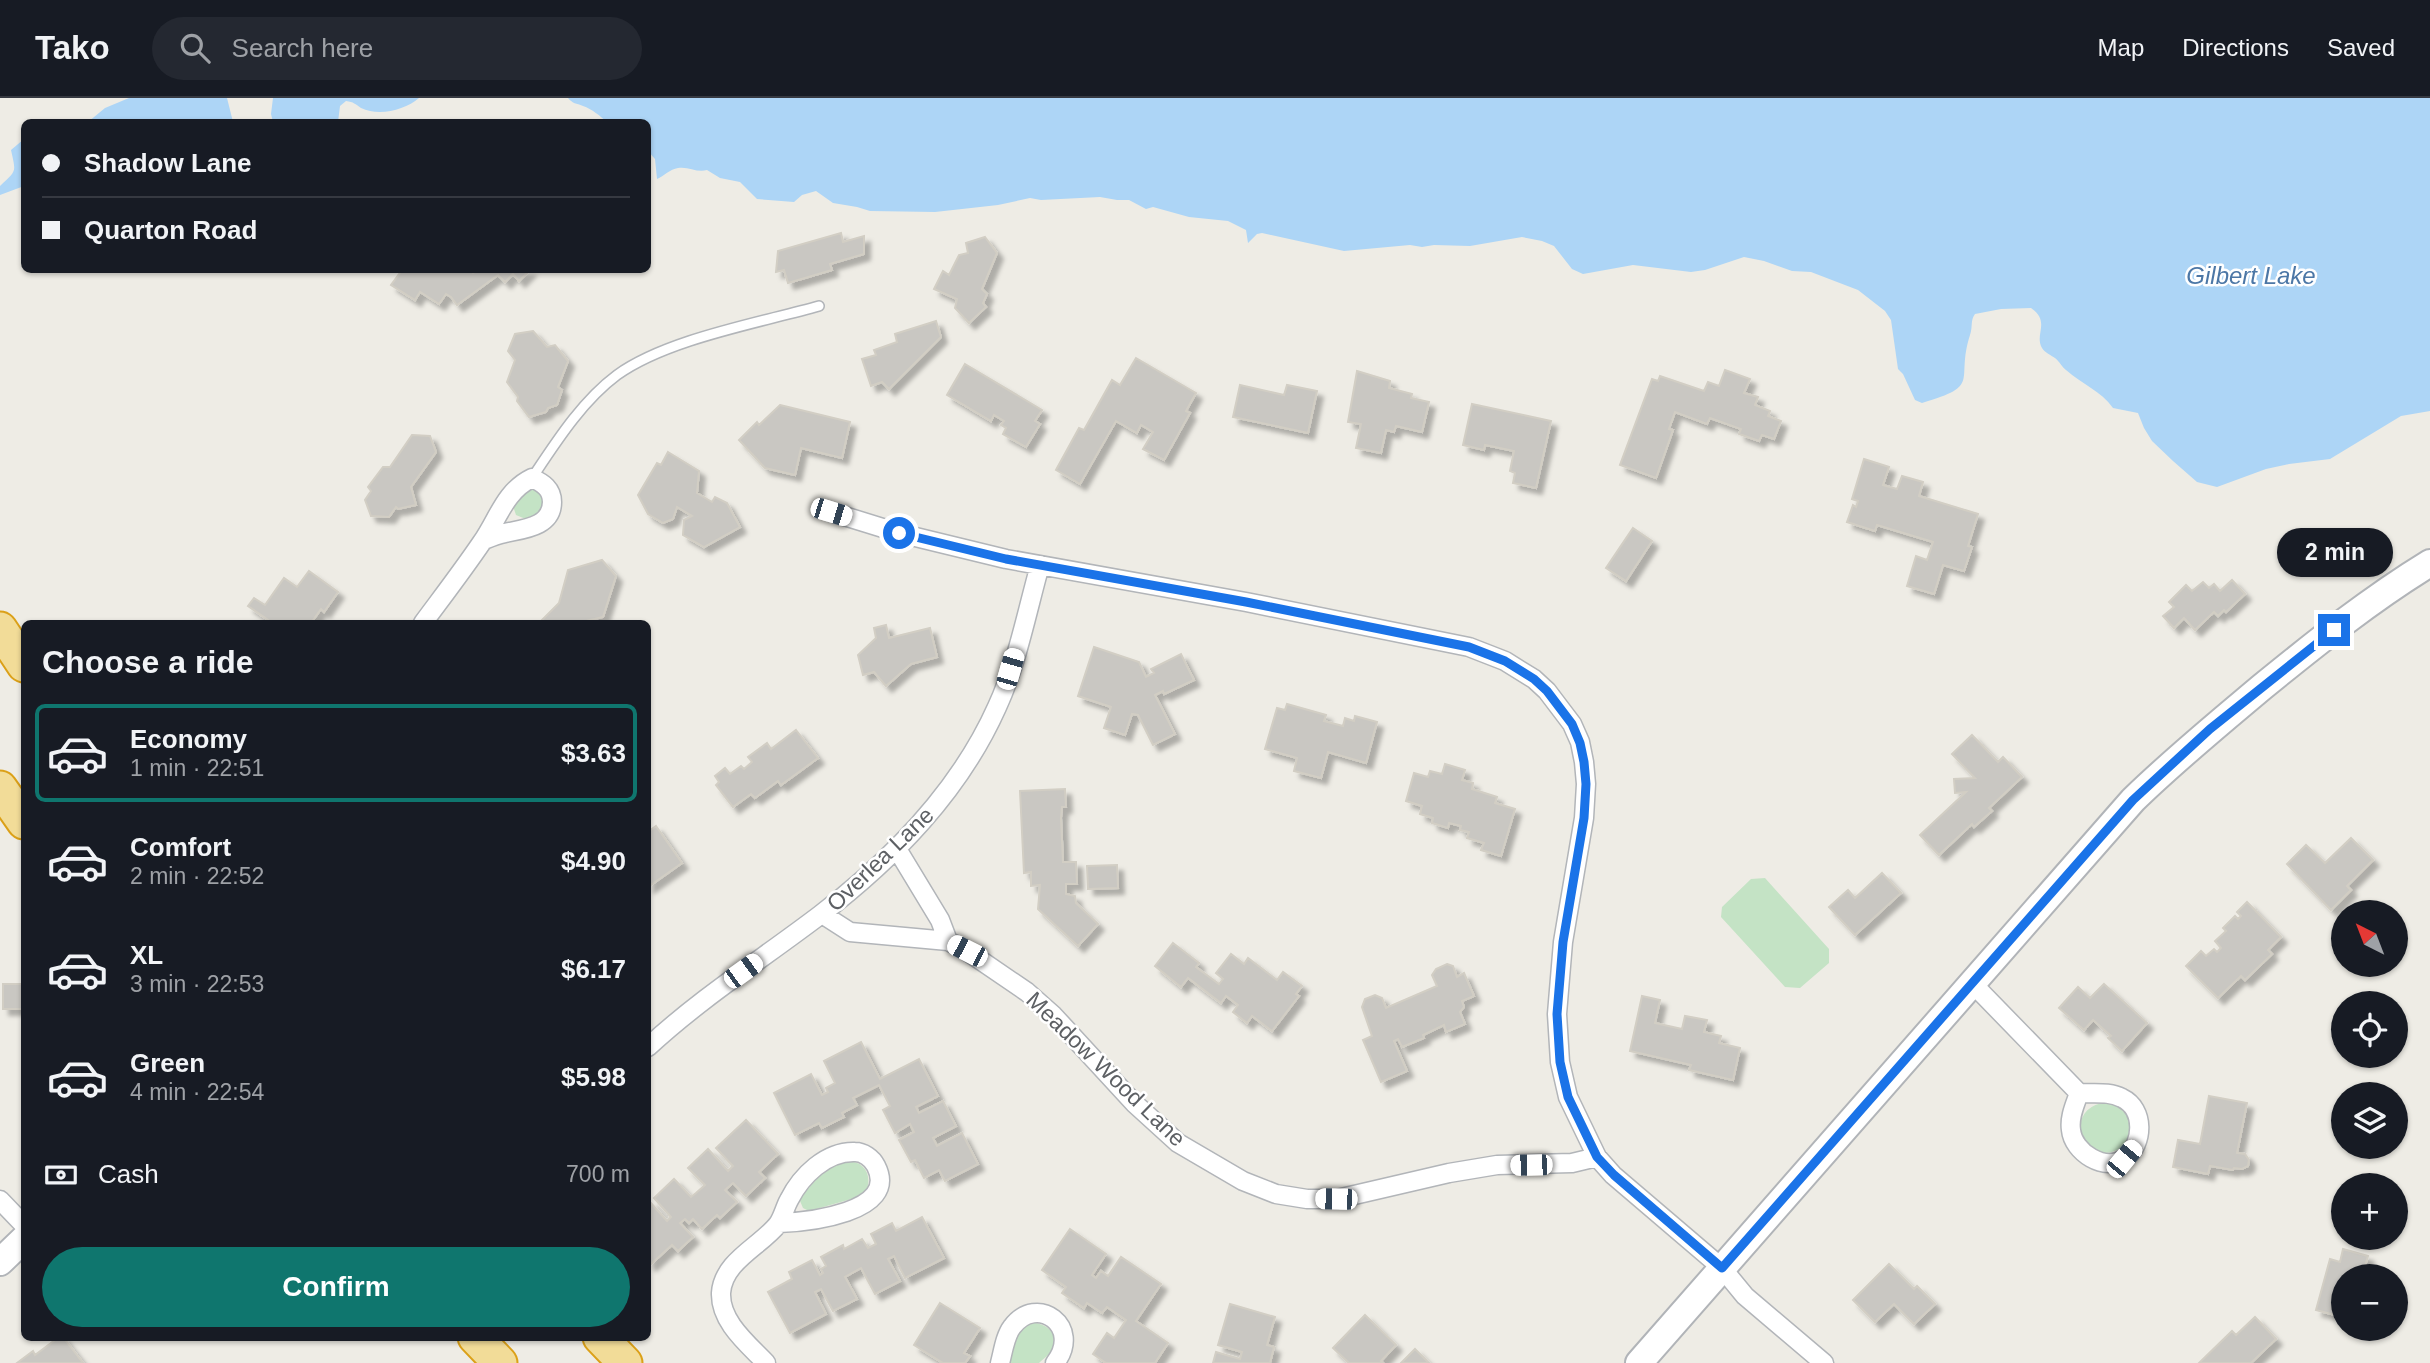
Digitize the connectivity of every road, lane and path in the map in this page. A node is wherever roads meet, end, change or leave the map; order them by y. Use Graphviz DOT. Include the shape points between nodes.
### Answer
graph roads {
  1 [pos="819,306"];
  2 [pos="532,478"];
  3 [pos="831,512"];
  4 [pos="484,540"];
  5 [pos="2430,563"];
  6 [pos="1040,565"];
  7 [pos="425,620"];
  8 [pos="0,629"];
  9 [pos="21,660"];
  10 [pos="0,788"];
  11 [pos="21,818"];
  12 [pos="897,849"];
  13 [pos="821,914"];
  14 [pos="948,941"];
  15 [pos="1972,983"];
  16 [pos="651,1044"];
  17 [pos="2079,1094"];
  18 [pos="1597,1157"];
  19 [pos="0,1200"];
  20 [pos="21,1222"];
  21 [pos="779,1223"];
  22 [pos="21,1241"];
  23 [pos="0,1262"];
  24 [pos="1722,1268"];
  25 [pos="479,1341"];
  26 [pos="604,1341"];
  27 [pos="500,1363"];
  28 [pos="625,1363"];
  29 [pos="766,1363"];
  30 [pos="1000,1363"];
  31 [pos="1055,1363"];
  32 [pos="1639,1363"];
  33 [pos="1824,1363"];
  1 -- 2 [label="lane" via="683,344 617,376 562,434"];
  2 -- 4 [label="street" via="509,495"];
  2 -- 4 [label="street" via="549,490 552,499 547,516 530,528"];
  3 -- 6 [label="street" via="972,552"];
  4 -- 7 [label="street"];
  5 -- 15 [label="street" via="2334,630 2165,769"];
  6 -- 12 [label="street, Overlea Lane" via="999,705 988,727 955,782"];
  6 -- 18 [label="street" via="1469,647 1518,668 1547,691 1572,724 1584,762 1584,818 1563,942 1557,1014 1568,1097"];
  8 -- 9 [label="highway"];
  10 -- 11 [label="highway"];
  12 -- 13 [label="street, Overlea Lane"];
  12 -- 14 [label="street"];
  13 -- 14 [label="street, Meadow Wood Lane" via="850,932"];
  13 -- 16 [label="street, Overlea Lane"];
  14 -- 18 [label="street, Meadow Wood Lane" via="1027,992 1178,1143 1243,1181 1276,1194 1336,1199 1473,1169 1572,1163"];
  15 -- 17 [label="street"];
  15 -- 24 [label="street"];
  17 -- 17 [label="street" via="2113,1094 2135,1110 2139,1133 2124,1159 2100,1163 2079,1149 2070,1127"];
  18 -- 24 [label="street"];
  19 -- 20 [label="street"];
  21 -- 21 [label="street" via="789,1199 820,1163 857,1151 876,1165 879,1186 861,1207 821,1219"];
  21 -- 29 [label="street" via="732,1267 721,1291 733,1328"];
  22 -- 23 [label="street"];
  24 -- 32 [label="street"];
  24 -- 33 [label="street" via="1745,1296"];
  25 -- 27 [label="highway"];
  26 -- 28 [label="highway"];
  30 -- 31 [label="street" via="1010,1329 1031,1313 1045,1314 1062,1328 1065,1343"];
}
